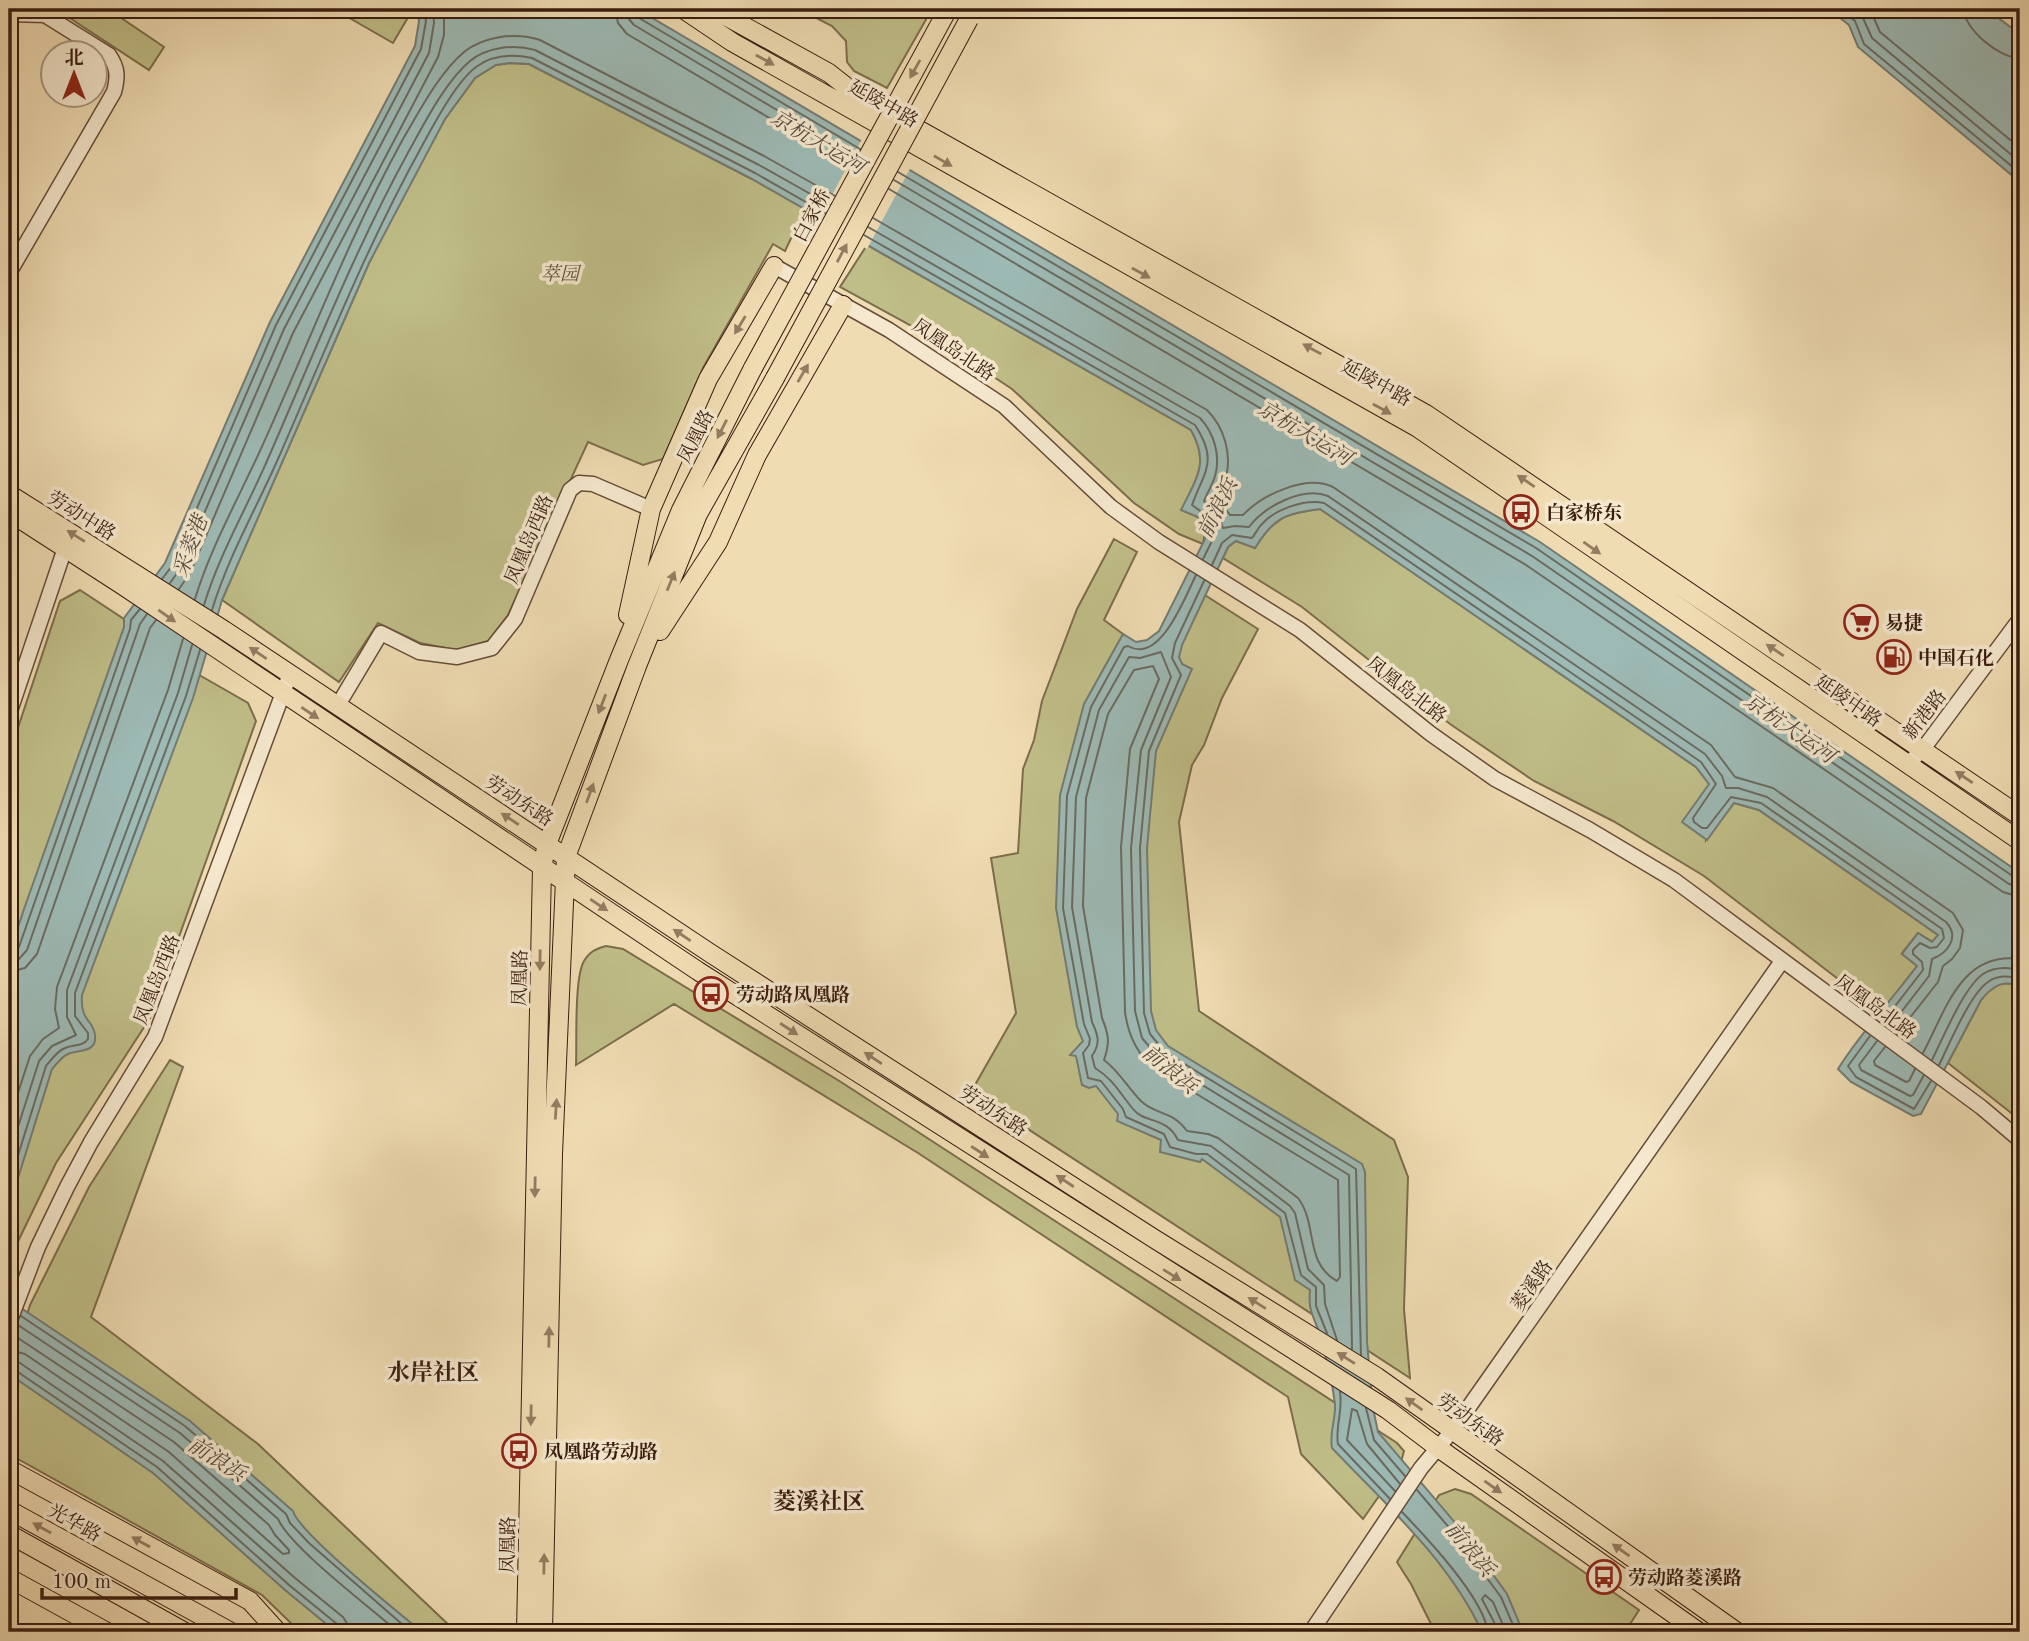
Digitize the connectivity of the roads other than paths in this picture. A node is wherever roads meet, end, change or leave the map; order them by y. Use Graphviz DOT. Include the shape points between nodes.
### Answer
graph roads {
  1 [pos="683,9"];
  2 [pos="948,9"];
  3 [pos="717,13"];
  4 [pos="9,14"];
  5 [pos="970,14"];
  6 [pos="774,266"];
  7 [pos="9,273"];
  8 [pos="843,305"];
  9 [pos="753,368"];
  10 [pos="9,495"];
  11 [pos="651,509"];
  12 [pos="9,512"];
  13 [pos="65,548"];
  14 [pos="128,578"];
  15 [pos="2020,619"];
  16 [pos="619,660"];
  17 [pos="636,666"];
  18 [pos="290,674"];
  19 [pos="283,695"];
  20 [pos="338,705"];
  21 [pos="9,714"];
  22 [pos="1923,749"];
  23 [pos="1907,765"];
  24 [pos="2020,816"];
  25 [pos="2020,841"];
  26 [pos="547,844"];
  27 [pos="566,857"];
  28 [pos="542,867"];
  29 [pos="564,882"];
  30 [pos="1782,961"];
  31 [pos="2020,1140"];
  32 [pos="9,1323"];
  33 [pos="1452,1431"];
  34 [pos="1437,1447"];
  35 [pos="9,1469"];
  36 [pos="9,1510"];
  37 [pos="9,1534"];
  38 [pos="9,1578"];
  39 [pos="107,1632"];
  40 [pos="186,1632"];
  41 [pos="230,1632"];
  42 [pos="278,1632"];
  43 [pos="526,1632"];
  44 [pos="542,1632"];
  45 [pos="1311,1632"];
  46 [pos="1699,1632"];
  47 [pos="1737,1632"];
  1 -- 3 [label="main road, 延陵中路"];
  2 -- 9 [label="main road, 白家桥, one-way, bridge"];
  22 -- 3 [label="main road, 延陵中路, one-way" via="1426,414"];
  3 -- 23 [label="main road, 延陵中路, one-way" via="1067,232 1418,428"];
  4 -- 7 [label="street" via="45,15 109,55 116,65 117,80"];
  17 -- 5 [label="main road, 凤凰路, one-way, bridge" via="698,514"];
  6 -- 8 [label="street, 凤凰岛北路"];
  6 -- 11 [label="main road, one-way" via="708,379"];
  17 -- 8 [label="main road, one-way" via="718,542 757,455"];
  8 -- 30 [label="street, 凤凰岛北路" via="1004,406 1111,507 1193,565 1300,630 1495,779 1674,880"];
  9 -- 16 [label="main road, 凤凰路, one-way" via="681,510"];
  14 -- 10 [label="main road, 劳动中路, one-way"];
  11 -- 16 [label="main road"];
  11 -- 20 [label="street, 凤凰岛西路" via="593,484 579,483 570,490 515,619 492,648 457,657 419,652 381,633"];
  12 -- 13 [label="main road, 劳动中路"];
  13 -- 14 [label="main road, 劳动中路"];
  13 -- 21 [label="street"];
  18 -- 14 [label="main road, 劳动东路, one-way" via="224,630"];
  14 -- 19 [label="main road, one-way" via="212,648"];
  15 -- 22 [label="street, 新港路"];
  16 -- 26 [label="main road, 凤凰路, one-way"];
  27 -- 17 [label="main road, 凤凰路, one-way"];
  18 -- 19 [label="street, 凤凰岛西路"];
  18 -- 20 [label="main road, 劳动东路"];
  19 -- 28 [label="main road, one-way"];
  19 -- 32 [label="street, 凤凰岛西路" via="155,1037 91,1142 38,1247"];
  26 -- 20 [label="main road, 劳动东路, one-way"];
  22 -- 23 [label="street, 新港路"];
  24 -- 22 [label="main road, 延陵中路, one-way"];
  23 -- 25 [label="main road, 延陵中路"];
  26 -- 27 [label="main road, 劳动东路"];
  26 -- 28 [label="main road, 凤凰路"];
  27 -- 29 [label="main road, 凤凰路"];
  33 -- 27 [label="main road, 劳动东路, one-way" via="1377,1377 745,976"];
  28 -- 29 [label="main road"];
  28 -- 43 [label="main road, 凤凰路, one-way"];
  29 -- 34 [label="main road, one-way" via="1388,1410"];
  44 -- 29 [label="main road, 凤凰路, one-way"];
  30 -- 31 [label="street, 凤凰岛北路"];
  30 -- 33 [label="street, 菱溪路"];
  33 -- 34 [label="street, 菱溪路"];
  47 -- 33 [label="main road, 劳动东路, one-way"];
  34 -- 45 [label="street, 菱溪路"];
  34 -- 46 [label="main road, one-way"];
  42 -- 35 [label="main road, one-way" via="250,1601"];
  41 -- 36 [label="main road, 光华路, one-way"];
  37 -- 40 [label="main road"];
  38 -- 39 [label="main road"];
}
